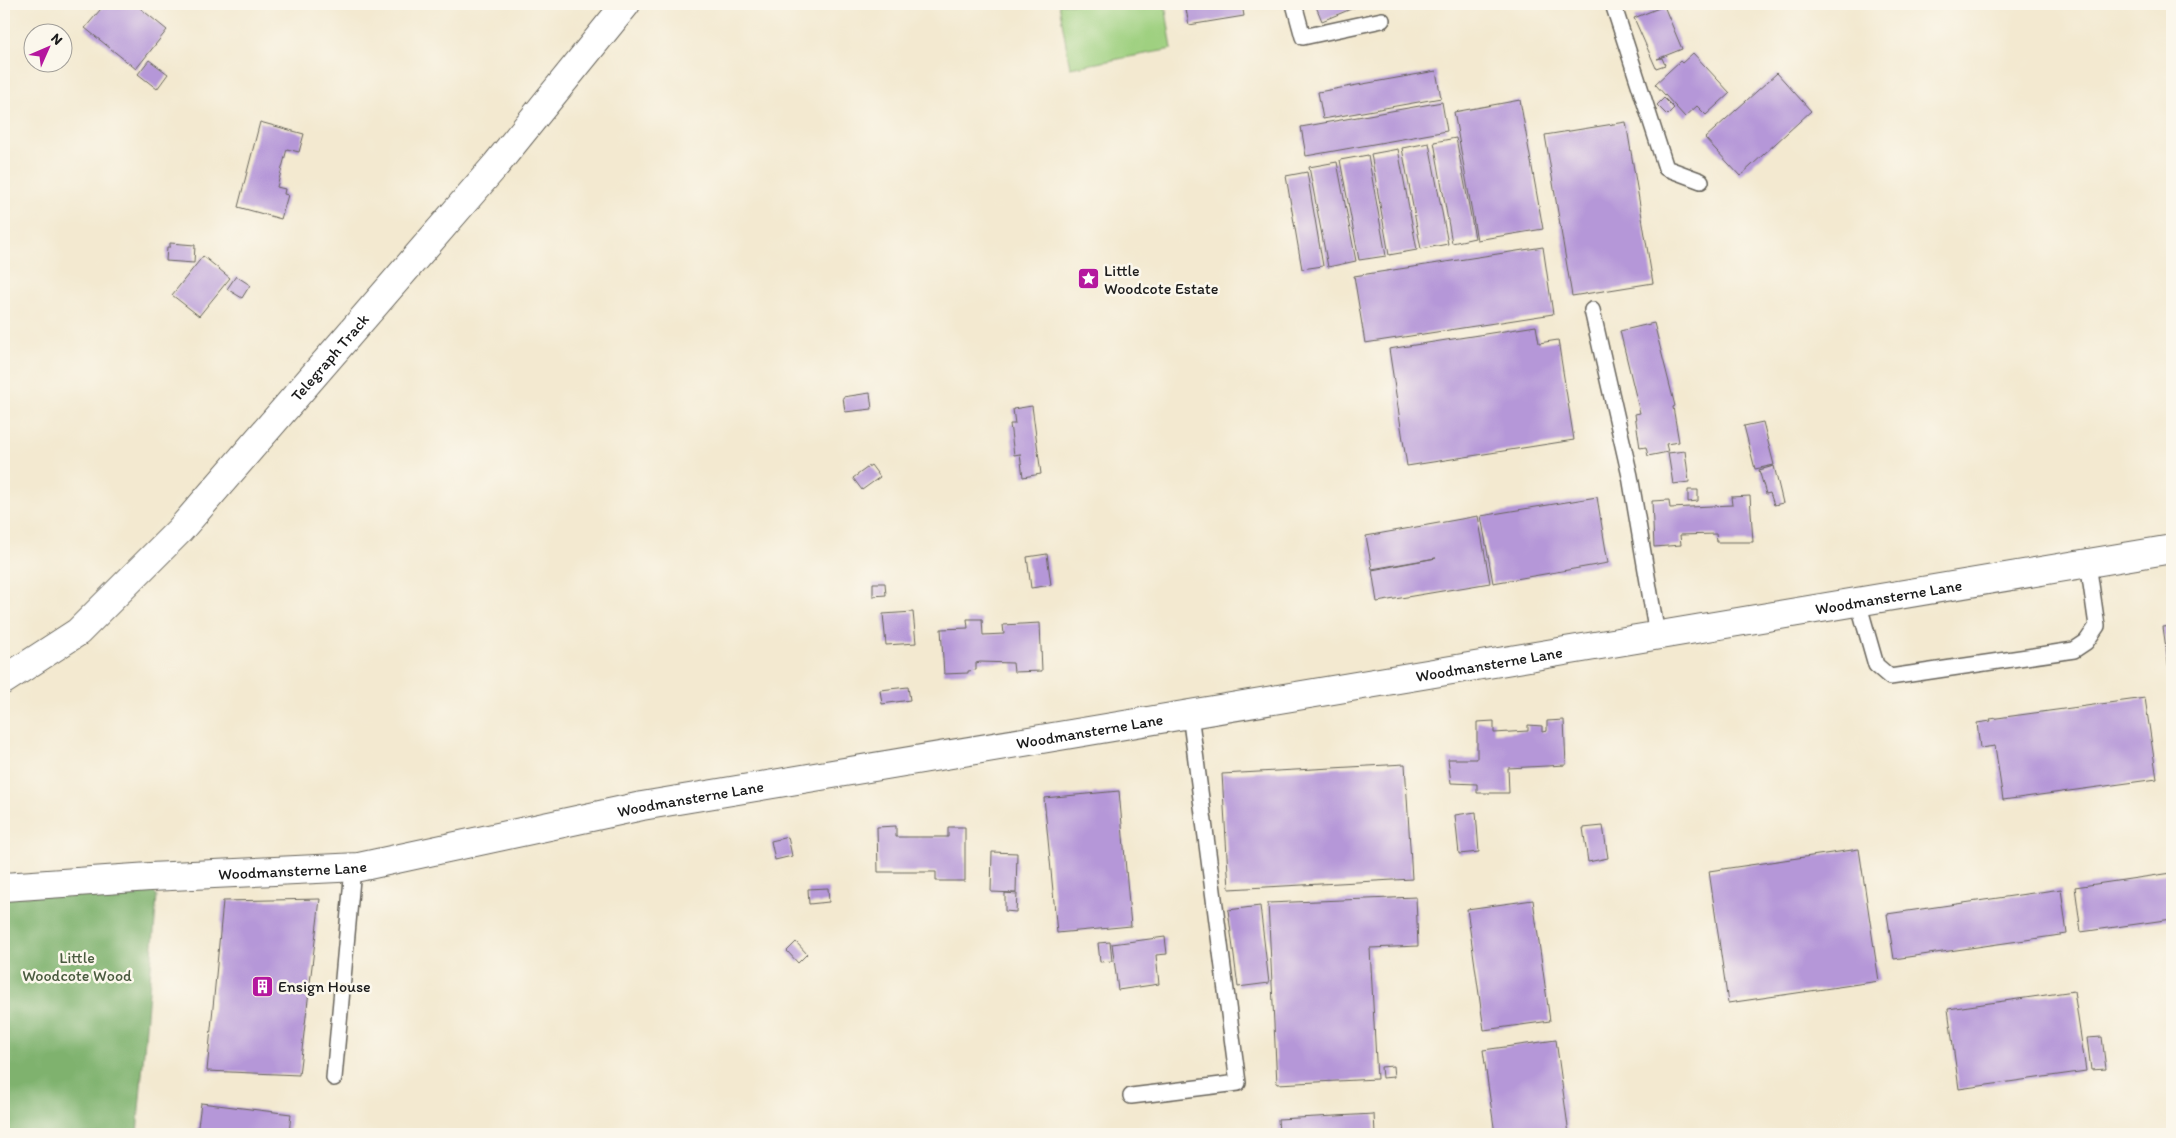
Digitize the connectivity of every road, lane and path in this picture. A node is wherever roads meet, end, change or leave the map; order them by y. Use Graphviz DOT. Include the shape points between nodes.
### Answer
graph roads {
  1 [pos="626,4"];
  2 [pos="1294,4"];
  3 [pos="1613,4"];
  4 [pos="1382,20"];
  5 [pos="1701,181"];
  6 [pos="1592,310"];
  7 [pos="2172,549"];
  8 [pos="2088,563"];
  9 [pos="1858,602"];
  10 [pos="1657,636"];
  11 [pos="4,680"];
  12 [pos="1190,714"];
  13 [pos="353,868"];
  14 [pos="4,886"];
  15 [pos="334,1078"];
  16 [pos="1130,1096"];
  1 -- 11 [label="street, Telegraph Track" via="495,166 180,530 78,632"];
  2 -- 4 [label="lane" via="1304,37"];
  3 -- 5 [label="lane" via="1666,168"];
  6 -- 10 [label="lane" via="1630,476"];
  7 -- 8 [label="street, Woodmansterne Lane"];
  8 -- 9 [label="street, Woodmansterne Lane"];
  8 -- 9 [label="lane" via="2097,626 2086,642 2074,650 1890,677 1876,665"];
  9 -- 10 [label="street, Woodmansterne Lane"];
  10 -- 12 [label="street, Woodmansterne Lane"];
  12 -- 13 [label="street, Woodmansterne Lane" via="642,806"];
  12 -- 16 [label="lane" via="1238,1083"];
  13 -- 14 [label="street, Woodmansterne Lane"];
  13 -- 15 [label="lane"];
}
